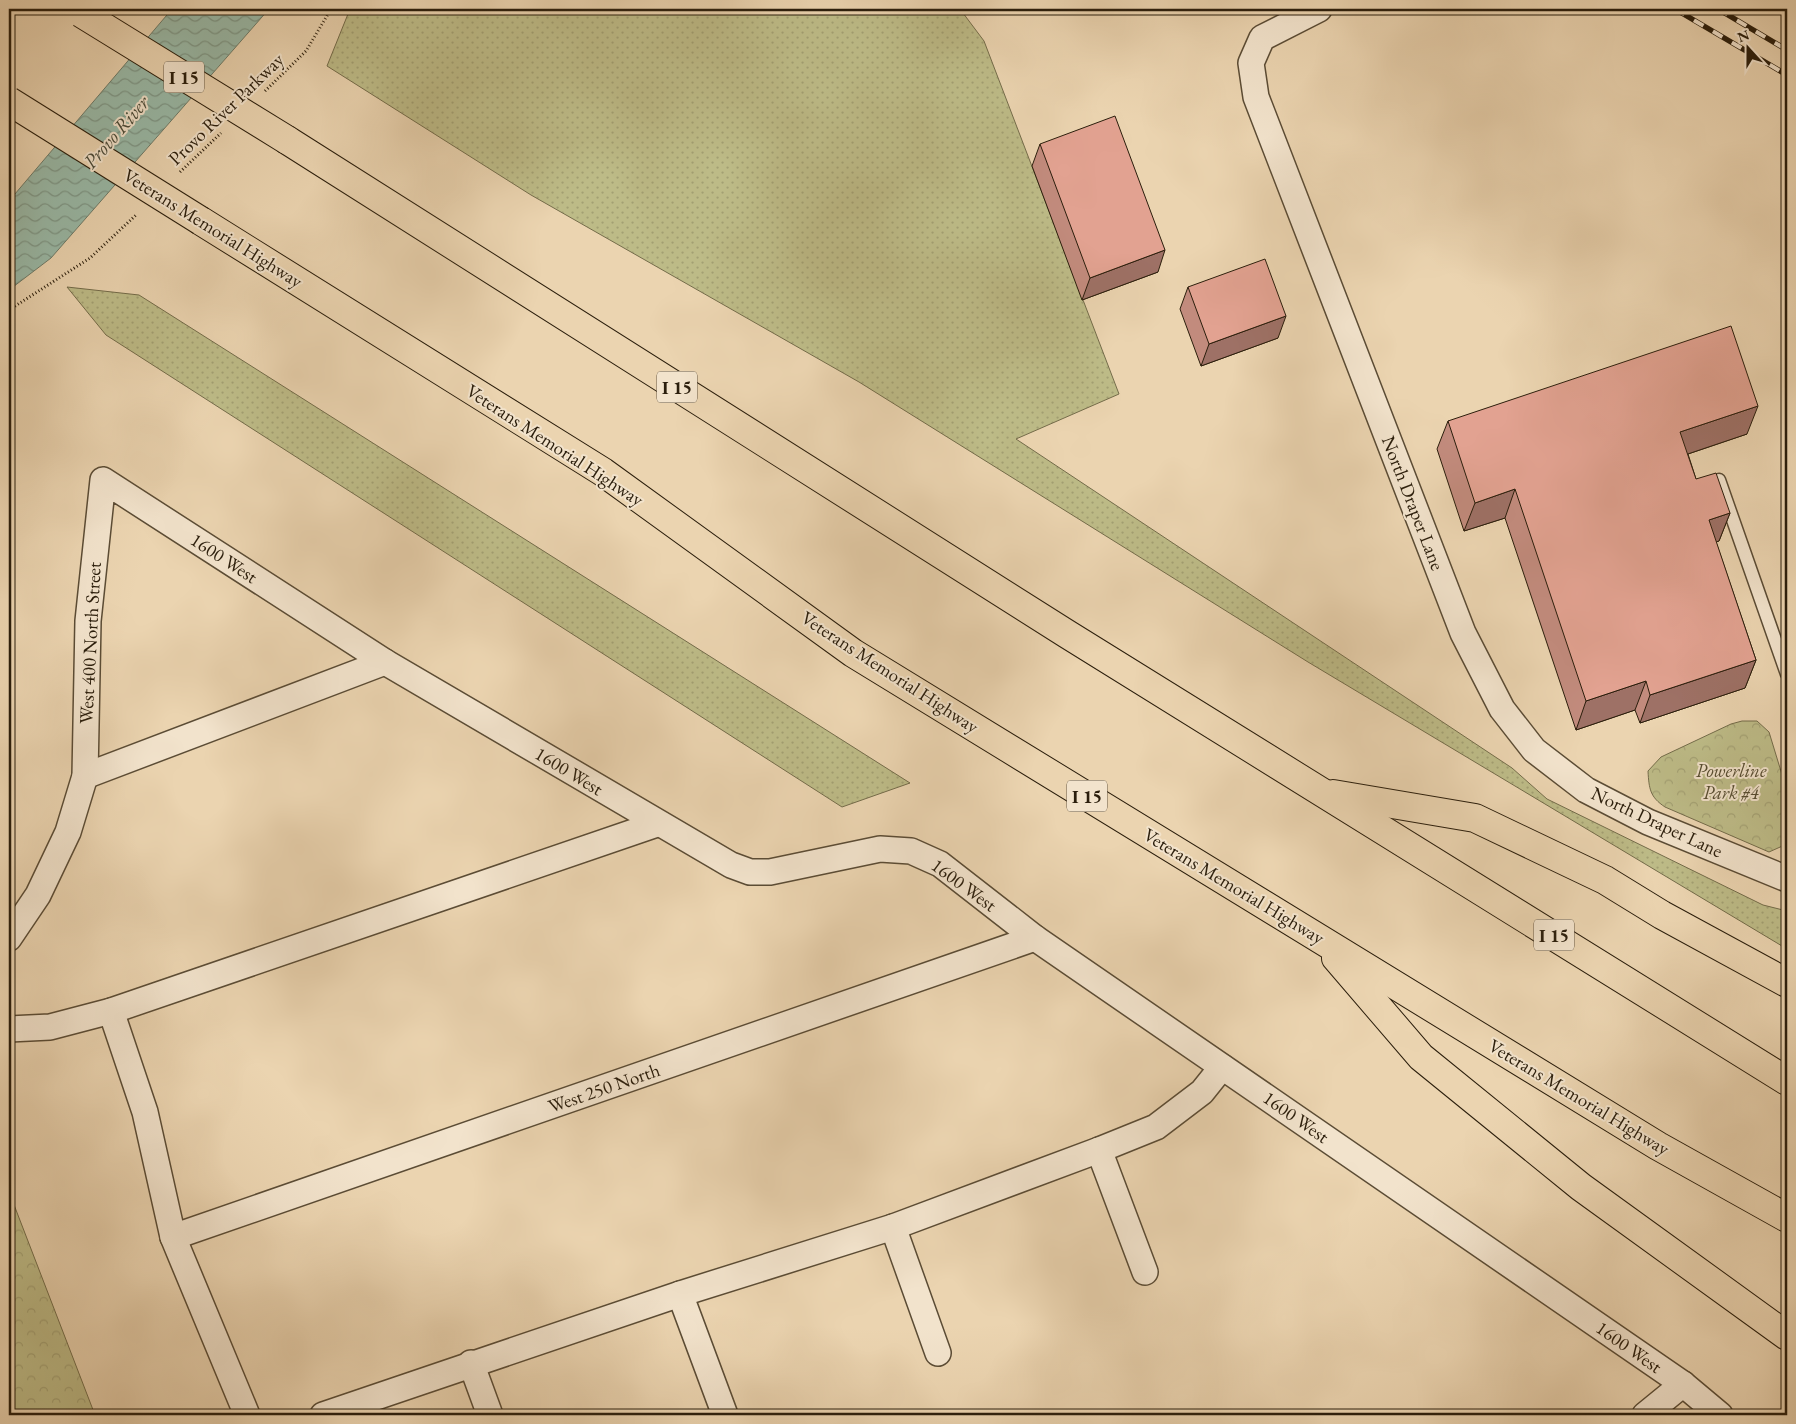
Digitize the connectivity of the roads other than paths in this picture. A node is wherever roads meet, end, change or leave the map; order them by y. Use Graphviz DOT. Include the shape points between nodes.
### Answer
graph roads {
  1 [pos="1319,9"];
  2 [pos="77,11"];
  3 [pos="9,101"];
  4 [pos="103,480"];
  5 [pos="1719,480"];
  6 [pos="385,662"];
  7 [pos="1787,674"];
  8 [pos="85,776"];
  9 [pos="1319,792"];
  10 [pos="657,824"];
  11 [pos="1787,879"];
  12 [pos="9,938"];
  13 [pos="1035,938"];
  14 [pos="1321,939"];
  15 [pos="1787,983"];
  16 [pos="111,1011"];
  17 [pos="9,1029"];
  18 [pos="1222,1067"];
  19 [pos="1787,1081"];
  20 [pos="1099,1150"];
  21 [pos="1787,1218"];
  22 [pos="893,1227"];
  23 [pos="173,1237"];
  24 [pos="1145,1272"];
  25 [pos="680,1294"];
  26 [pos="1787,1336"];
  27 [pos="938,1354"];
  28 [pos="472,1363"];
  29 [pos="1683,1384"];
  30 [pos="247,1415"];
  31 [pos="323,1415"];
  32 [pos="490,1415"];
  33 [pos="725,1415"];
  34 [pos="1644,1415"];
  35 [pos="1720,1415"];
  1 -- 11 [label="street, North Draper Lane" via="1262,38 1250,63 1256,97 1463,633 1502,709 1534,750 1586,790 1648,822"];
  2 -- 9 [label="highway, I 15, bridge" via="287,140"];
  3 -- 14 [label="highway, Veterans Memorial Highway / I 15, bridge" via="603,472 853,653"];
  4 -- 6 [label="street, 1600 West"];
  4 -- 8 [label="street, West 400 North Street" via="88,621"];
  5 -- 7 [label="lane"];
  6 -- 8 [label="street"];
  6 -- 10 [label="street, 1600 West"];
  8 -- 12 [label="street, West 400 North Street" via="68,832 38,895"];
  9 -- 15 [label="highway" via="1475,818 1604,880"];
  9 -- 19 [label="highway, I 15"];
  10 -- 13 [label="street, 1600 West" via="750,872 770,872 880,849 911,851 940,864"];
  10 -- 16 [label="street"];
  13 -- 18 [label="street, 1600 West"];
  13 -- 23 [label="street, West 250 North"];
  14 -- 21 [label="highway, Veterans Memorial Highway / I 15" via="1658,1146"];
  14 -- 26 [label="highway" via="1421,1057 1581,1187"];
  16 -- 17 [label="street" via="50,1027"];
  16 -- 23 [label="street" via="145,1112"];
  18 -- 20 [label="street" via="1202,1092 1156,1127"];
  18 -- 29 [label="street, 1600 West"];
  20 -- 22 [label="street"];
  20 -- 24 [label="street"];
  22 -- 25 [label="street"];
  22 -- 27 [label="street"];
  23 -- 30 [label="street"];
  25 -- 28 [label="street"];
  25 -- 33 [label="street"];
  28 -- 31 [label="street"];
  28 -- 32 [label="street"];
  29 -- 34 [label="street"];
  29 -- 35 [label="street, 1600 West"];
}
